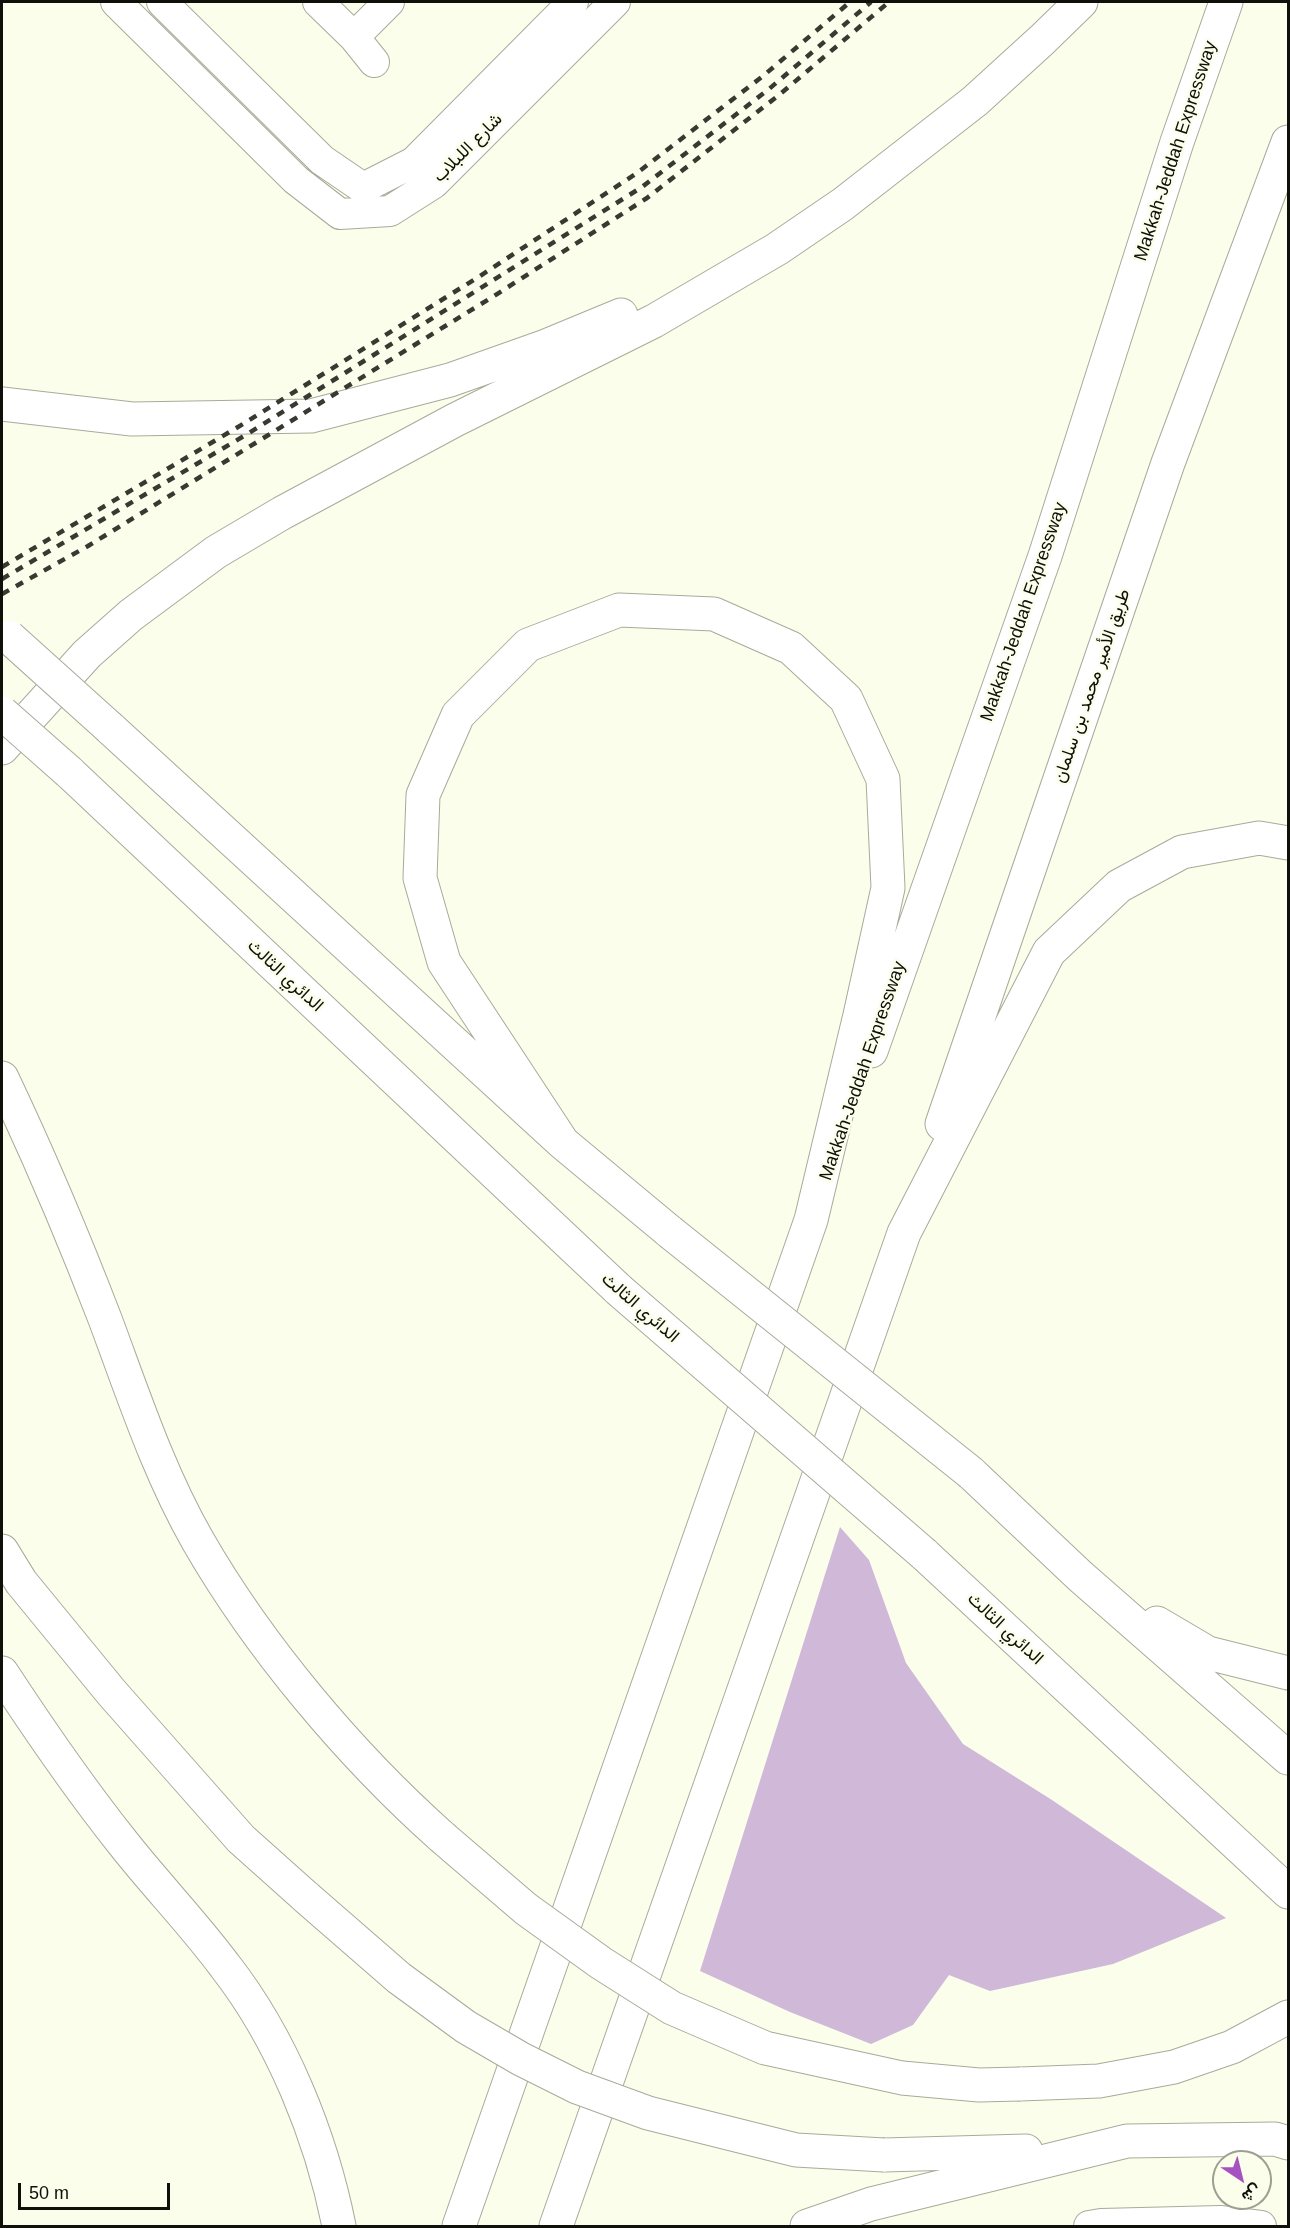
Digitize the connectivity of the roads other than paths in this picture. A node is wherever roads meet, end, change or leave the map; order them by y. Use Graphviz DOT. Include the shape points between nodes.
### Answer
graph roads {
  1 [pos="116,2"];
  2 [pos="162,2"];
  3 [pos="318,2"];
  4 [pos="389,2"];
  5 [pos="573,2"];
  6 [pos="615,2"];
  7 [pos="1081,2"];
  8 [pos="1226,2"];
  9 [pos="354,37"];
  10 [pos="374,62"];
  11 [pos="1288,142"];
  12 [pos="777,249"];
  13 [pos="2,404"];
  14 [pos="5,634"];
  15 [pos="2,712"];
  16 [pos="2,748"];
  17 [pos="1288,843"];
  18 [pos="2,1078"];
  19 [pos="563,1143"];
  20 [pos="811,1220"];
  21 [pos="904,1233"];
  22 [pos="2,1551"];
  23 [pos="1080,1576"];
  24 [pos="2,1673"];
  25 [pos="1288,1673"];
  26 [pos="1288,1758"];
  27 [pos="1288,1892"];
  28 [pos="1288,2017"];
  29 [pos="1288,2143"];
  30 [pos="1085,2150"];
  31 [pos="339,2226"];
  32 [pos="459,2226"];
  33 [pos="556,2226"];
  34 [pos="807,2226"];
  35 [pos="1089,2226"];
  36 [pos="1261,2226"];
  1 -- 6 [label="street, شارع اللبلاب" via="296,180 340,214 390,211 434,183"];
  2 -- 5 [label="street, شارع اللبلاب" via="322,160 363,188 414,162"];
  3 -- 9 [label="street"];
  4 -- 9 [label="street"];
  7 -- 12 [label="highway" via="975,101 843,204"];
  8 -- 20 [label="highway, Makkah-Jeddah Expressway" via="1177,142 1045,556"];
  9 -- 10 [label="street"];
  11 -- 21 [label="highway, طريق الأمير محمد بن سلمان" via="1168,464"];
  12 -- 13 [label="highway" via="546,346 450,380 311,416 132,419"];
  12 -- 16 [label="highway" via="654,321 455,420 216,552 87,654"];
  14 -- 19 [label="highway, bridge"];
  15 -- 27 [label="highway, الدائري الثالث, bridge" via="619,1290 924,1554"];
  17 -- 21 [label="highway" via="1259,838 1182,852 1119,886 1049,952"];
  18 -- 28 [label="highway, bridge" via="55,1193 159,1462 198,1540 248,1620 323,1715 398,1798 526,1909 672,2008 765,2048 902,2078 979,2085 1099,2081 1174,2067 1232,2047"];
  19 -- 20 [label="highway" via="444,962 420,878 423,795 458,715 528,645 619,610 714,614 790,648 846,699 883,779 888,888"];
  19 -- 23 [label="highway, bridge" via="970,1473"];
  20 -- 32 [label="highway"];
  21 -- 33 [label="highway"];
  22 -- 30 [label="highway, bridge" via="21,1582 119,1701 241,1839 399,1978 466,2027 521,2059 577,2087 648,2113 796,2150 884,2155"];
  23 -- 25 [label="highway" via="1208,1653"];
  23 -- 26 [label="highway"];
  24 -- 31 [label="highway" via="58,1758 226,1966 259,2017 312,2127"];
  29 -- 30 [label="highway" via="1275,2139 1127,2141"];
  30 -- 34 [label="highway" via="871,2204"];
  35 -- 36 [label="street" via="1221,2221"];
}
